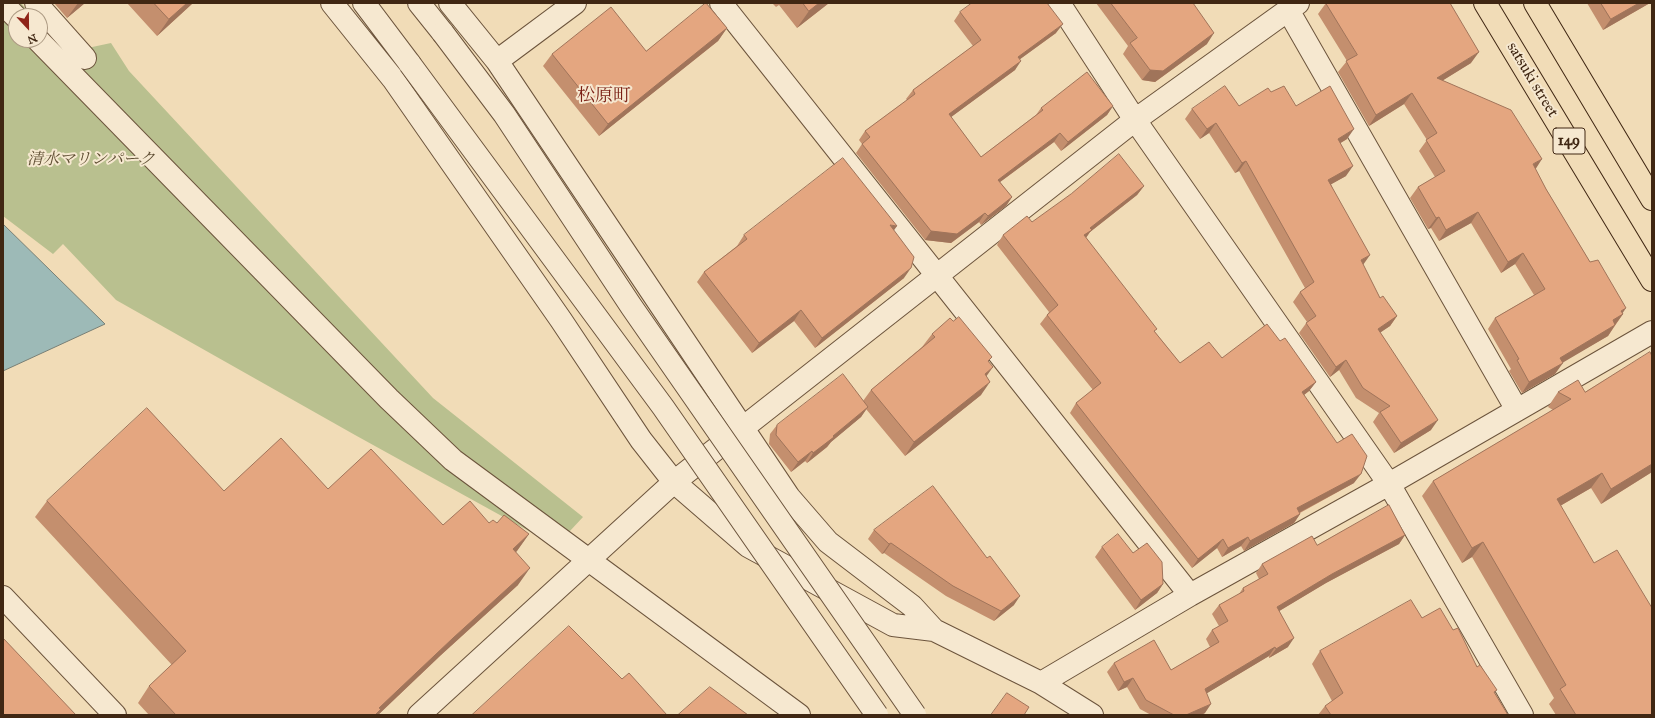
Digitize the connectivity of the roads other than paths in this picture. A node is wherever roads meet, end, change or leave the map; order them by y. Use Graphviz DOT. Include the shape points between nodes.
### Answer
graph roads {
  1 [pos="36,3"];
  2 [pos="332,3"];
  3 [pos="364,3"];
  4 [pos="419,3"];
  5 [pos="450,3"];
  6 [pos="575,3"];
  7 [pos="721,3"];
  8 [pos="1059,3"];
  9 [pos="1485,3"];
  10 [pos="1535,3"];
  11 [pos="1293,7"];
  12 [pos="46,48"];
  13 [pos="85,58"];
  14 [pos="497,61"];
  15 [pos="1135,120"];
  16 [pos="1652,199"];
  17 [pos="937,275"];
  18 [pos="1652,280"];
  19 [pos="1652,332"];
  20 [pos="1517,410"];
  21 [pos="743,429"];
  22 [pos="674,482"];
  23 [pos="1389,484"];
  24 [pos="588,561"];
  25 [pos="1190,595"];
  26 [pos="3,597"];
  27 [pos="934,630"];
  28 [pos="1041,683"];
  29 [pos="115,715"];
  30 [pos="419,715"];
  31 [pos="799,715"];
  32 [pos="878,715"];
  33 [pos="915,715"];
  34 [pos="1092,715"];
  35 [pos="1522,715"];
  1 -- 13 [label="street"];
  2 -- 22 [label="street" via="393,79 561,320 641,440"];
  3 -- 32 [label="street, bridge" via="663,407"];
  4 -- 33 [label="street, bridge" via="504,114 631,306"];
  5 -- 14 [label="street"];
  6 -- 14 [label="street"];
  7 -- 17 [label="street"];
  8 -- 15 [label="street"];
  9 -- 18 [label="highway, satsuki street / 149"];
  10 -- 16 [label="highway, 149"];
  11 -- 15 [label="street"];
  11 -- 20 [label="street"];
  12 -- 24 [label="street" via="389,399 452,460"];
  14 -- 21 [label="street"];
  15 -- 17 [label="street"];
  15 -- 23 [label="street"];
  17 -- 21 [label="street"];
  17 -- 25 [label="street"];
  19 -- 20 [label="street"];
  20 -- 23 [label="street"];
  21 -- 22 [label="street"];
  21 -- 27 [label="street" via="789,497 828,542 912,606"];
  22 -- 24 [label="street"];
  22 -- 27 [label="street" via="748,546 892,625"];
  23 -- 25 [label="street"];
  23 -- 35 [label="street"];
  24 -- 30 [label="street"];
  24 -- 31 [label="street"];
  25 -- 28 [label="street"];
  26 -- 29 [label="street"];
  27 -- 28 [label="street"];
  28 -- 34 [label="street"];
}
